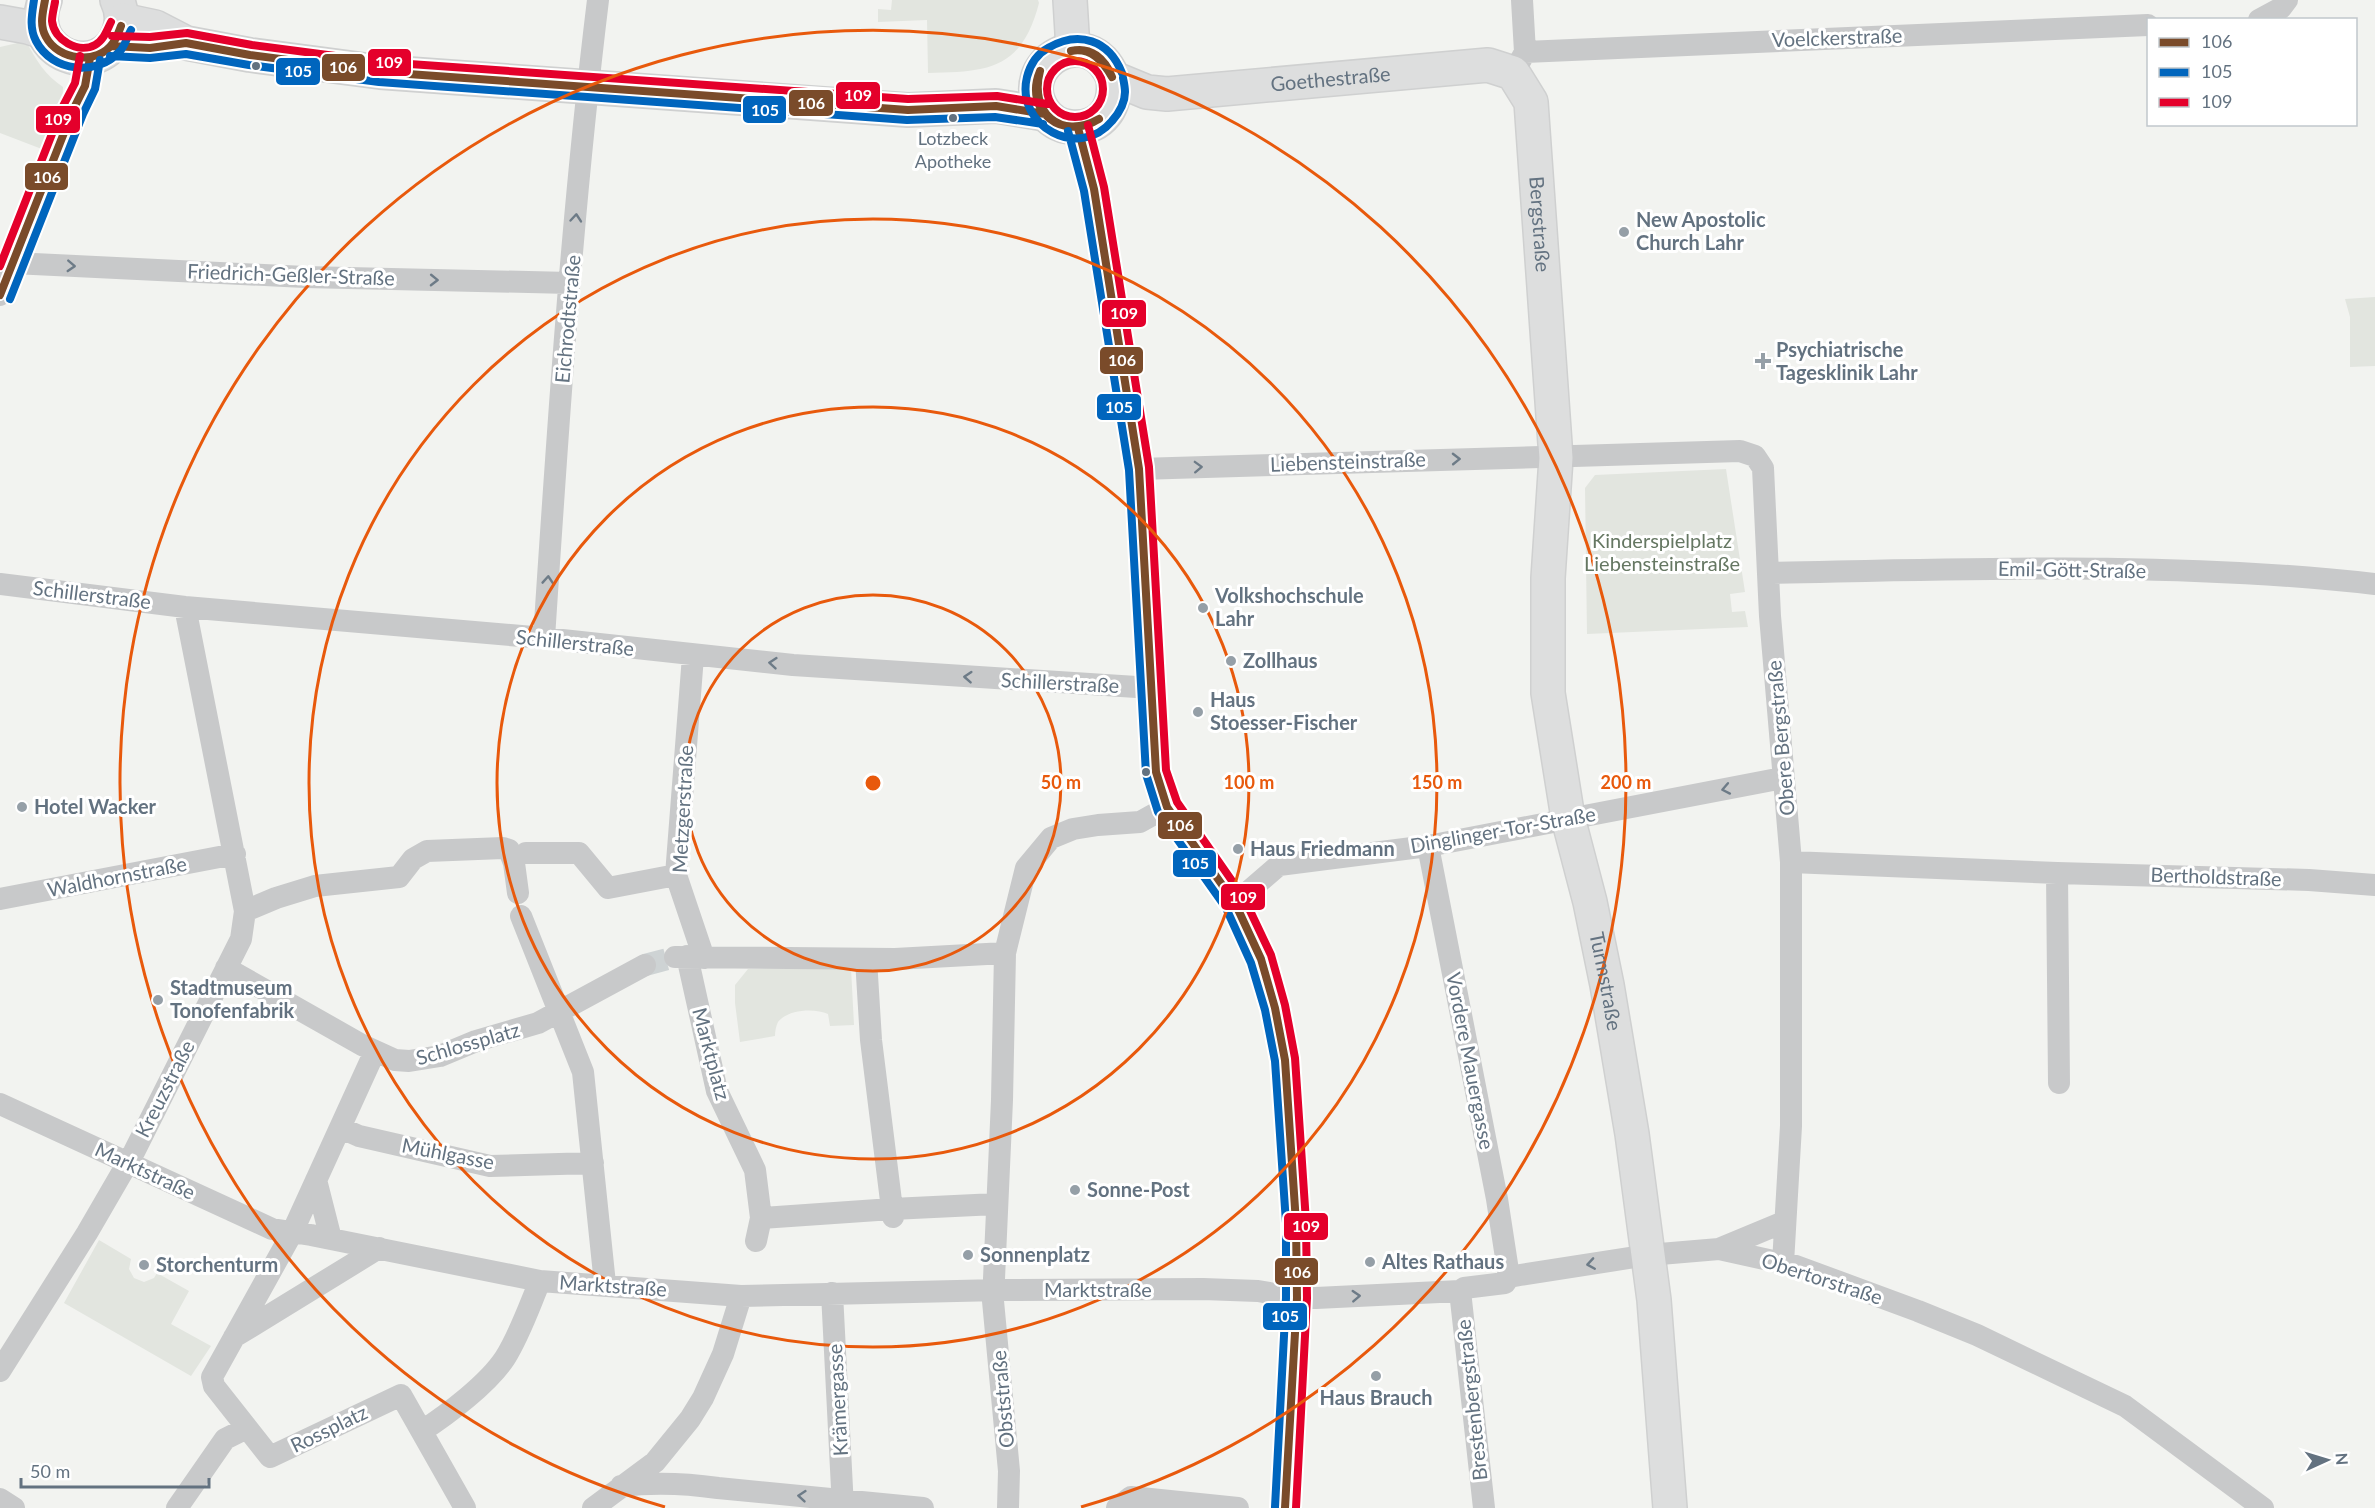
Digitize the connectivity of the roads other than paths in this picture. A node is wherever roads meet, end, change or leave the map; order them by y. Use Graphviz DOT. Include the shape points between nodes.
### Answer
graph roads {
  1 [pos="598,0"];
  2 [pos="1070,0"];
  3 [pos="1522,0"];
  4 [pos="2287,0"];
  5 [pos="43,13"];
  6 [pos="2263,18"];
  7 [pos="0,21"];
  8 [pos="2147,25"];
  9 [pos="102,36"];
  10 [pos="1072,49"];
  11 [pos="1519,62"];
  12 [pos="1036,82"];
  13 [pos="588,85"];
  14 [pos="1112,91"];
  15 [pos="996,106"];
  16 [pos="1045,114"];
  17 [pos="1078,128"];
  18 [pos="13,263"];
  19 [pos="570,283"];
  20 [pos="0,296"];
  21 [pos="1556,458"];
  22 [pos="1139,470"];
  23 [pos="1768,573"];
  24 [pos="0,584"];
  25 [pos="2375,584"];
  26 [pos="185,607"];
  27 [pos="544,638"];
  28 [pos="693,656"];
  29 [pos="1152,688"];
  30 [pos="1783,778"];
  31 [pos="1167,807"];
  32 [pos="1568,818"];
  33 [pos="233,846"];
  34 [pos="1428,846"];
  35 [pos="526,853"];
  36 [pos="1791,862"];
  37 [pos="2057,873"];
  38 [pos="676,875"];
  39 [pos="2375,885"];
  40 [pos="0,899"];
  41 [pos="1235,903"];
  42 [pos="245,911"];
  43 [pos="1005,952"];
  44 [pos="689,957"];
  45 [pos="866,959"];
  46 [pos="645,965"];
  47 [pos="226,968"];
  48 [pos="559,1012"];
  49 [pos="375,1051"];
  50 [pos="2059,1083"];
  51 [pos="0,1104"];
  52 [pos="340,1128"];
  53 [pos="128,1163"];
  54 [pos="593,1163"];
  55 [pos="316,1180"];
  56 [pos="996,1204"];
  57 [pos="892,1213"];
  58 [pos="761,1218"];
  59 [pos="1784,1222"];
  60 [pos="292,1233"];
  61 [pos="331,1239"];
  62 [pos="756,1241"];
  63 [pos="379,1248"];
  64 [pos="1719,1249"];
  65 [pos="1648,1255"];
  66 [pos="1783,1263"];
  67 [pos="1509,1277"];
  68 [pos="540,1281"];
  69 [pos="605,1284"];
  70 [pos="993,1290"];
  71 [pos="1460,1291"];
  72 [pos="832,1293"];
  73 [pos="1296,1295"];
  74 [pos="741,1296"];
  75 [pos="232,1338"];
  76 [pos="0,1371"];
  77 [pos="247,1428"];
  78 [pos="422,1431"];
  79 [pos="621,1486"];
  80 [pos="0,1499"];
  81 [pos="843,1504"];
  82 [pos="14,1508"];
  83 [pos="177,1508"];
  84 [pos="465,1508"];
  85 [pos="593,1508"];
  86 [pos="923,1508"];
  87 [pos="1008,1508"];
  88 [pos="1117,1508"];
  89 [pos="1238,1508"];
  90 [pos="1285,1508"];
  91 [pos="1484,1508"];
  92 [pos="1670,1508"];
  93 [pos="2263,1508"];
  1 -- 13 [label="street, Eichrodtstraße"];
  2 -- 10 [label="street"];
  3 -- 11 [label="street, Bergstraße"];
  4 -- 6 [label="street"];
  5 -- 7 [label="street"];
  5 -- 9 [label="street" via="58,52"];
  8 -- 11 [label="street, Voelckerstraße"];
  9 -- 13 [label="street" via="150,48 186,43 380,72"];
  9 -- 18 [label="street"];
  10 -- 12 [label="street" via="1048,59"];
  10 -- 14 [label="street" via="1102,59"];
  11 -- 14 [label="street, Goethestraße" via="1167,94"];
  11 -- 21 [label="street, Bergstraße" via="1531,102"];
  12 -- 15 [label="street"];
  12 -- 16 [label="street" via="1039,104"];
  13 -- 15 [label="street" via="908,110"];
  19 -- 13 [label="street, Eichrodtstraße, one-way"];
  14 -- 17 [label="street, Goethestraße" via="1099,120"];
  15 -- 16 [label="street"];
  16 -- 17 [label="street" via="1054,122"];
  17 -- 22 [label="street" via="1094,189"];
  18 -- 19 [label="street, Friedrich-Geßler-Straße, one-way" via="305,277"];
  18 -- 20 [label="street"];
  27 -- 19 [label="street, Eichrodtstraße, one-way"];
  22 -- 21 [label="street, Liebensteinstraße, one-way"];
  21 -- 23 [label="street, Obere Bergstraße" via="1740,451 1755,456 1762,468"];
  21 -- 32 [label="street, Turmstraße" via="1548,578 1548,693"];
  22 -- 29 [label="street"];
  23 -- 25 [label="street, Emil-Gött-Straße" via="2021,568 2204,571"];
  23 -- 30 [label="street, Obere Bergstraße"];
  24 -- 26 [label="street, Schillerstraße"];
  26 -- 27 [label="street, Schillerstraße"];
  26 -- 33 [label="street, Kreuzstraße"];
  27 -- 28 [label="street, Schillerstraße"];
  29 -- 28 [label="street, Schillerstraße, one-way"];
  28 -- 38 [label="street, Metzgerstraße"];
  29 -- 31 [label="street" via="1156,772"];
  30 -- 32 [label="street, Dinglinger-Tor-Straße, one-way"];
  30 -- 36 [label="street, Obere Bergstraße"];
  31 -- 41 [label="street"];
  31 -- 43 [label="street, Obststraße" via="1140,822 1073,830 1051,838 1026,868"];
  32 -- 34 [label="street, Dinglinger-Tor-Straße"];
  32 -- 65 [label="street, Turmstraße" via="1607,985"];
  33 -- 40 [label="street, Waldhornstraße"];
  33 -- 42 [label="street, Kreuzstraße"];
  34 -- 41 [label="street, Dinglinger-Tor-Straße" via="1279,865"];
  34 -- 67 [label="street, Vordere Mauergasse"];
  35 -- 38 [label="street" via="579,853 608,888"];
  36 -- 37 [label="street, Bertholdstraße"];
  36 -- 59 [label="street, Obere Bergstraße" via="1791,1112"];
  37 -- 39 [label="street, Bertholdstraße" via="2309,879"];
  37 -- 50 [label="street"];
  38 -- 44 [label="street, Metzgerstraße"];
  41 -- 73 [label="street" via="1261,959 1285,1060 1296,1223"];
  42 -- 47 [label="street, Kreuzstraße" via="240,939"];
  42 -- 48 [label="street" via="315,886 399,877 413,859 427,852 503,848 509,850 514,863 520,904"];
  43 -- 45 [label="street"];
  43 -- 56 [label="street, Obststraße"];
  44 -- 45 [label="street"];
  44 -- 58 [label="street, Marktplatz" via="717,1091 754,1170"];
  45 -- 57 [label="street" via="871,1040"];
  46 -- 48 [label="street, Schlossplatz"];
  47 -- 49 [label="street, Schlossplatz"];
  47 -- 53 [label="street, Kreuzstraße"];
  48 -- 49 [label="street, Schlossplatz" via="538,1023 440,1056 395,1060"];
  48 -- 54 [label="street" via="583,1072"];
  49 -- 52 [label="street"];
  51 -- 53 [label="street, Marktstraße"];
  52 -- 54 [label="street, Mühlgasse" via="359,1136 490,1166"];
  52 -- 55 [label="street"];
  53 -- 60 [label="street, Marktstraße" via="272,1229"];
  53 -- 76 [label="street, Kreuzstraße"];
  54 -- 69 [label="street"];
  55 -- 60 [label="street"];
  55 -- 61 [label="street"];
  56 -- 57 [label="street"];
  56 -- 70 [label="street, Obststraße"];
  57 -- 58 [label="street"];
  58 -- 62 [label="street, Marktplatz"];
  59 -- 64 [label="street"];
  59 -- 66 [label="street, Obere Bergstraße"];
  60 -- 61 [label="street, Marktstraße"];
  60 -- 75 [label="street"];
  61 -- 63 [label="street, Marktstraße"];
  63 -- 68 [label="street, Marktstraße"];
  63 -- 75 [label="street"];
  64 -- 65 [label="street, Obertorstraße"];
  64 -- 66 [label="street, Obertorstraße"];
  65 -- 67 [label="street, Obertorstraße, one-way"];
  65 -- 92 [label="street, Turmstraße"];
  66 -- 93 [label="street, Obertorstraße" via="1928,1315 2126,1406"];
  67 -- 71 [label="street, Obertorstraße" via="1500,1285"];
  68 -- 69 [label="street, Marktstraße"];
  68 -- 78 [label="street" via="504,1359 464,1401"];
  69 -- 74 [label="street, Marktstraße"];
  70 -- 72 [label="street, Marktstraße"];
  70 -- 73 [label="street, Marktstraße" via="1258,1291"];
  70 -- 87 [label="street, Obststraße" via="1009,1471"];
  73 -- 71 [label="street, Obertorstraße, one-way"];
  71 -- 91 [label="street, Brestenbergstraße"];
  72 -- 74 [label="street, Marktstraße"];
  72 -- 81 [label="street, Krämergasse"];
  73 -- 90 [label="street"];
  74 -- 79 [label="street" via="704,1398 656,1462"];
  75 -- 77 [label="street" via="212,1377 214,1386"];
  77 -- 78 [label="street, Rossplatz" via="270,1457 401,1395"];
  77 -- 83 [label="street" via="225,1439"];
  78 -- 84 [label="street, Rossplatz"];
  81 -- 79 [label="street, one-way" via="686,1483"];
  79 -- 85 [label="street"];
  80 -- 82 [label="street"];
  81 -- 86 [label="street"];
  88 -- 89 [label="street" via="1131,1497"];
}
